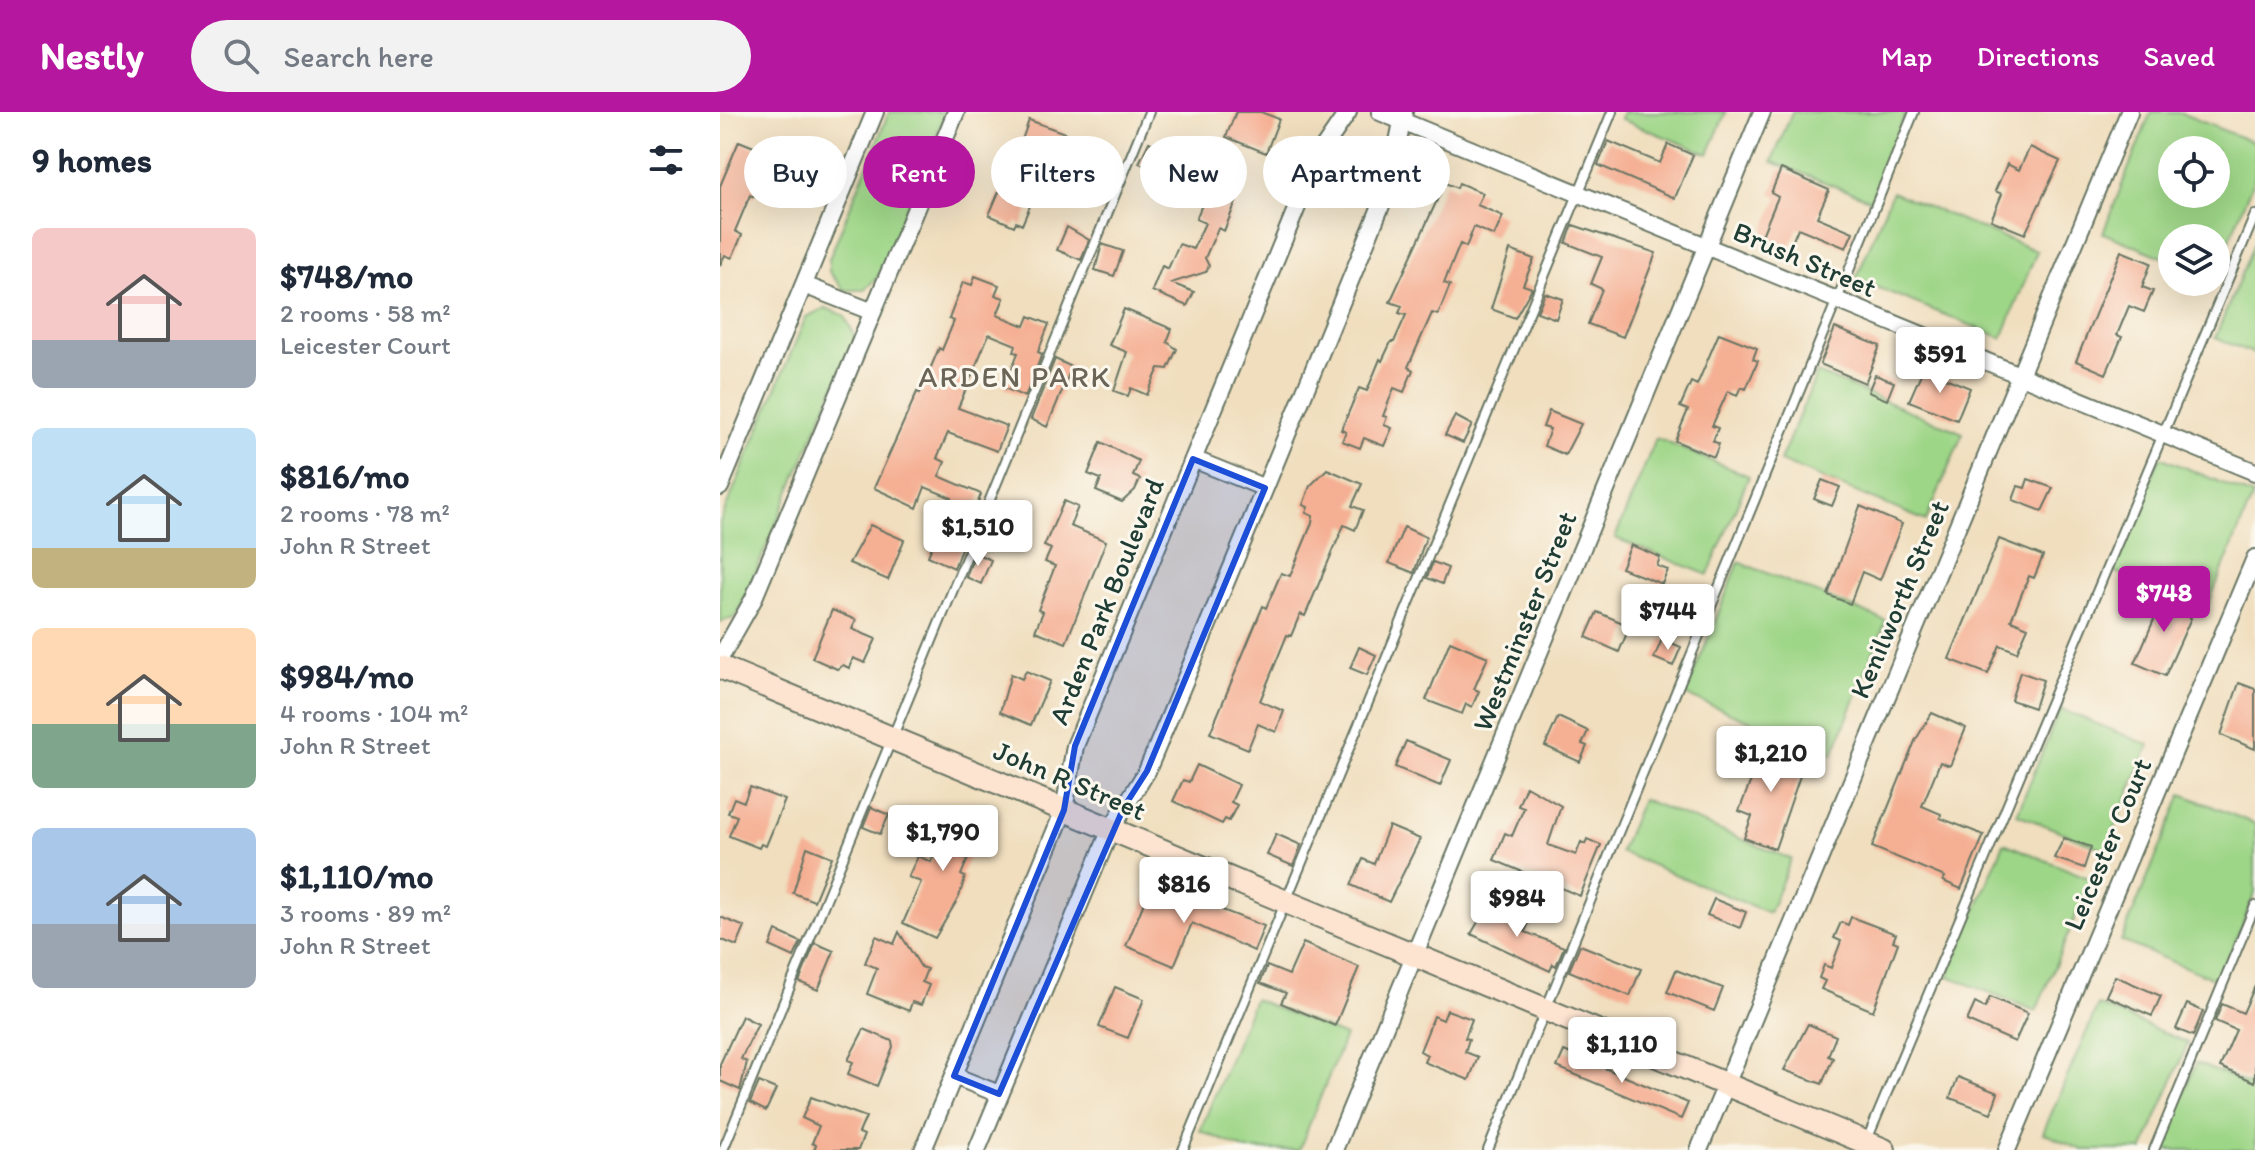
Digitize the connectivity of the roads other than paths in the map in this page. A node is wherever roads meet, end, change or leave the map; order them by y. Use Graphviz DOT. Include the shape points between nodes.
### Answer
graph roads {
  1 [pos="875,112"];
  2 [pos="956,112"];
  3 [pos="1149,112"];
  4 [pos="1348,112"];
  5 [pos="1380,112"];
  6 [pos="1612,112"];
  7 [pos="1762,112"];
  8 [pos="1914,112"];
  9 [pos="2129,112"];
  10 [pos="1403,116"];
  11 [pos="1578,193"];
  12 [pos="2255,215"];
  13 [pos="1707,246"];
  14 [pos="804,285"];
  15 [pos="1837,300"];
  16 [pos="873,312"];
  17 [pos="2020,375"];
  18 [pos="2165,435"];
  19 [pos="1193,459"];
  20 [pos="2255,472"];
  21 [pos="720,487"];
  22 [pos="1265,488"];
  23 [pos="2255,558"];
  24 [pos="720,658"];
  25 [pos="720,667"];
  26 [pos="892,738"];
  27 [pos="1064,810"];
  28 [pos="1111,829"];
  29 [pos="1286,903"];
  30 [pos="2255,906"];
  31 [pos="1414,956"];
  32 [pos="1545,1011"];
  33 [pos="954,1076"];
  34 [pos="1725,1085"];
  35 [pos="999,1094"];
  36 [pos="1871,1148"];
  37 [pos="723,1150"];
  38 [pos="923,1150"];
  39 [pos="977,1150"];
  40 [pos="1183,1150"];
  41 [pos="1334,1150"];
  42 [pos="1488,1150"];
  43 [pos="1699,1150"];
  44 [pos="2007,1150"];
  45 [pos="2154,1150"];
  1 -- 14 [label="street"];
  2 -- 16 [label="street"];
  3 -- 26 [label="lane"];
  4 -- 19 [label="street, Arden Park Boulevard" via="1318,156"];
  5 -- 10 [label="street, Brush Street"];
  6 -- 11 [label="lane"];
  7 -- 13 [label="street, Westminster Street"];
  8 -- 15 [label="lane"];
  9 -- 17 [label="street, Kenilworth Street"];
  10 -- 11 [label="street, Brush Street"];
  10 -- 22 [label="street" via="1389,186"];
  11 -- 13 [label="street, Brush Street"];
  11 -- 29 [label="lane"];
  12 -- 18 [label="lane"];
  13 -- 15 [label="street, Brush Street"];
  13 -- 31 [label="street, Westminster Street"];
  14 -- 16 [label="street"];
  14 -- 21 [label="street"];
  15 -- 17 [label="street, Brush Street"];
  15 -- 32 [label="lane"];
  16 -- 24 [label="street" via="753,600"];
  17 -- 18 [label="street, Brush Street"];
  17 -- 34 [label="street, Kenilworth Street"];
  18 -- 20 [label="street, Brush Street"];
  18 -- 36 [label="lane"];
  19 -- 22 [label="street, Arden Park Boulevard"];
  19 -- 27 [label="street, Arden Park Boulevard" via="1075,746"];
  22 -- 28 [label="street" via="1147,771"];
  23 -- 44 [label="street, Leicester Court"];
  25 -- 26 [label="street, John R Street"];
  26 -- 27 [label="street, John R Street"];
  26 -- 37 [label="lane"];
  27 -- 28 [label="street, John R Street"];
  27 -- 33 [label="street, Arden Park Boulevard"];
  28 -- 29 [label="street, John R Street"];
  28 -- 35 [label="street"];
  29 -- 31 [label="street, John R Street"];
  29 -- 40 [label="lane"];
  30 -- 45 [label="lane"];
  31 -- 32 [label="street, John R Street"];
  31 -- 41 [label="street, Westminster Street"];
  32 -- 34 [label="street, John R Street"];
  32 -- 42 [label="lane"];
  33 -- 35 [label="street"];
  33 -- 38 [label="street, Arden Park Boulevard"];
  34 -- 36 [label="street, John R Street"];
  34 -- 43 [label="street, Kenilworth Street"];
  35 -- 39 [label="street"];
}
